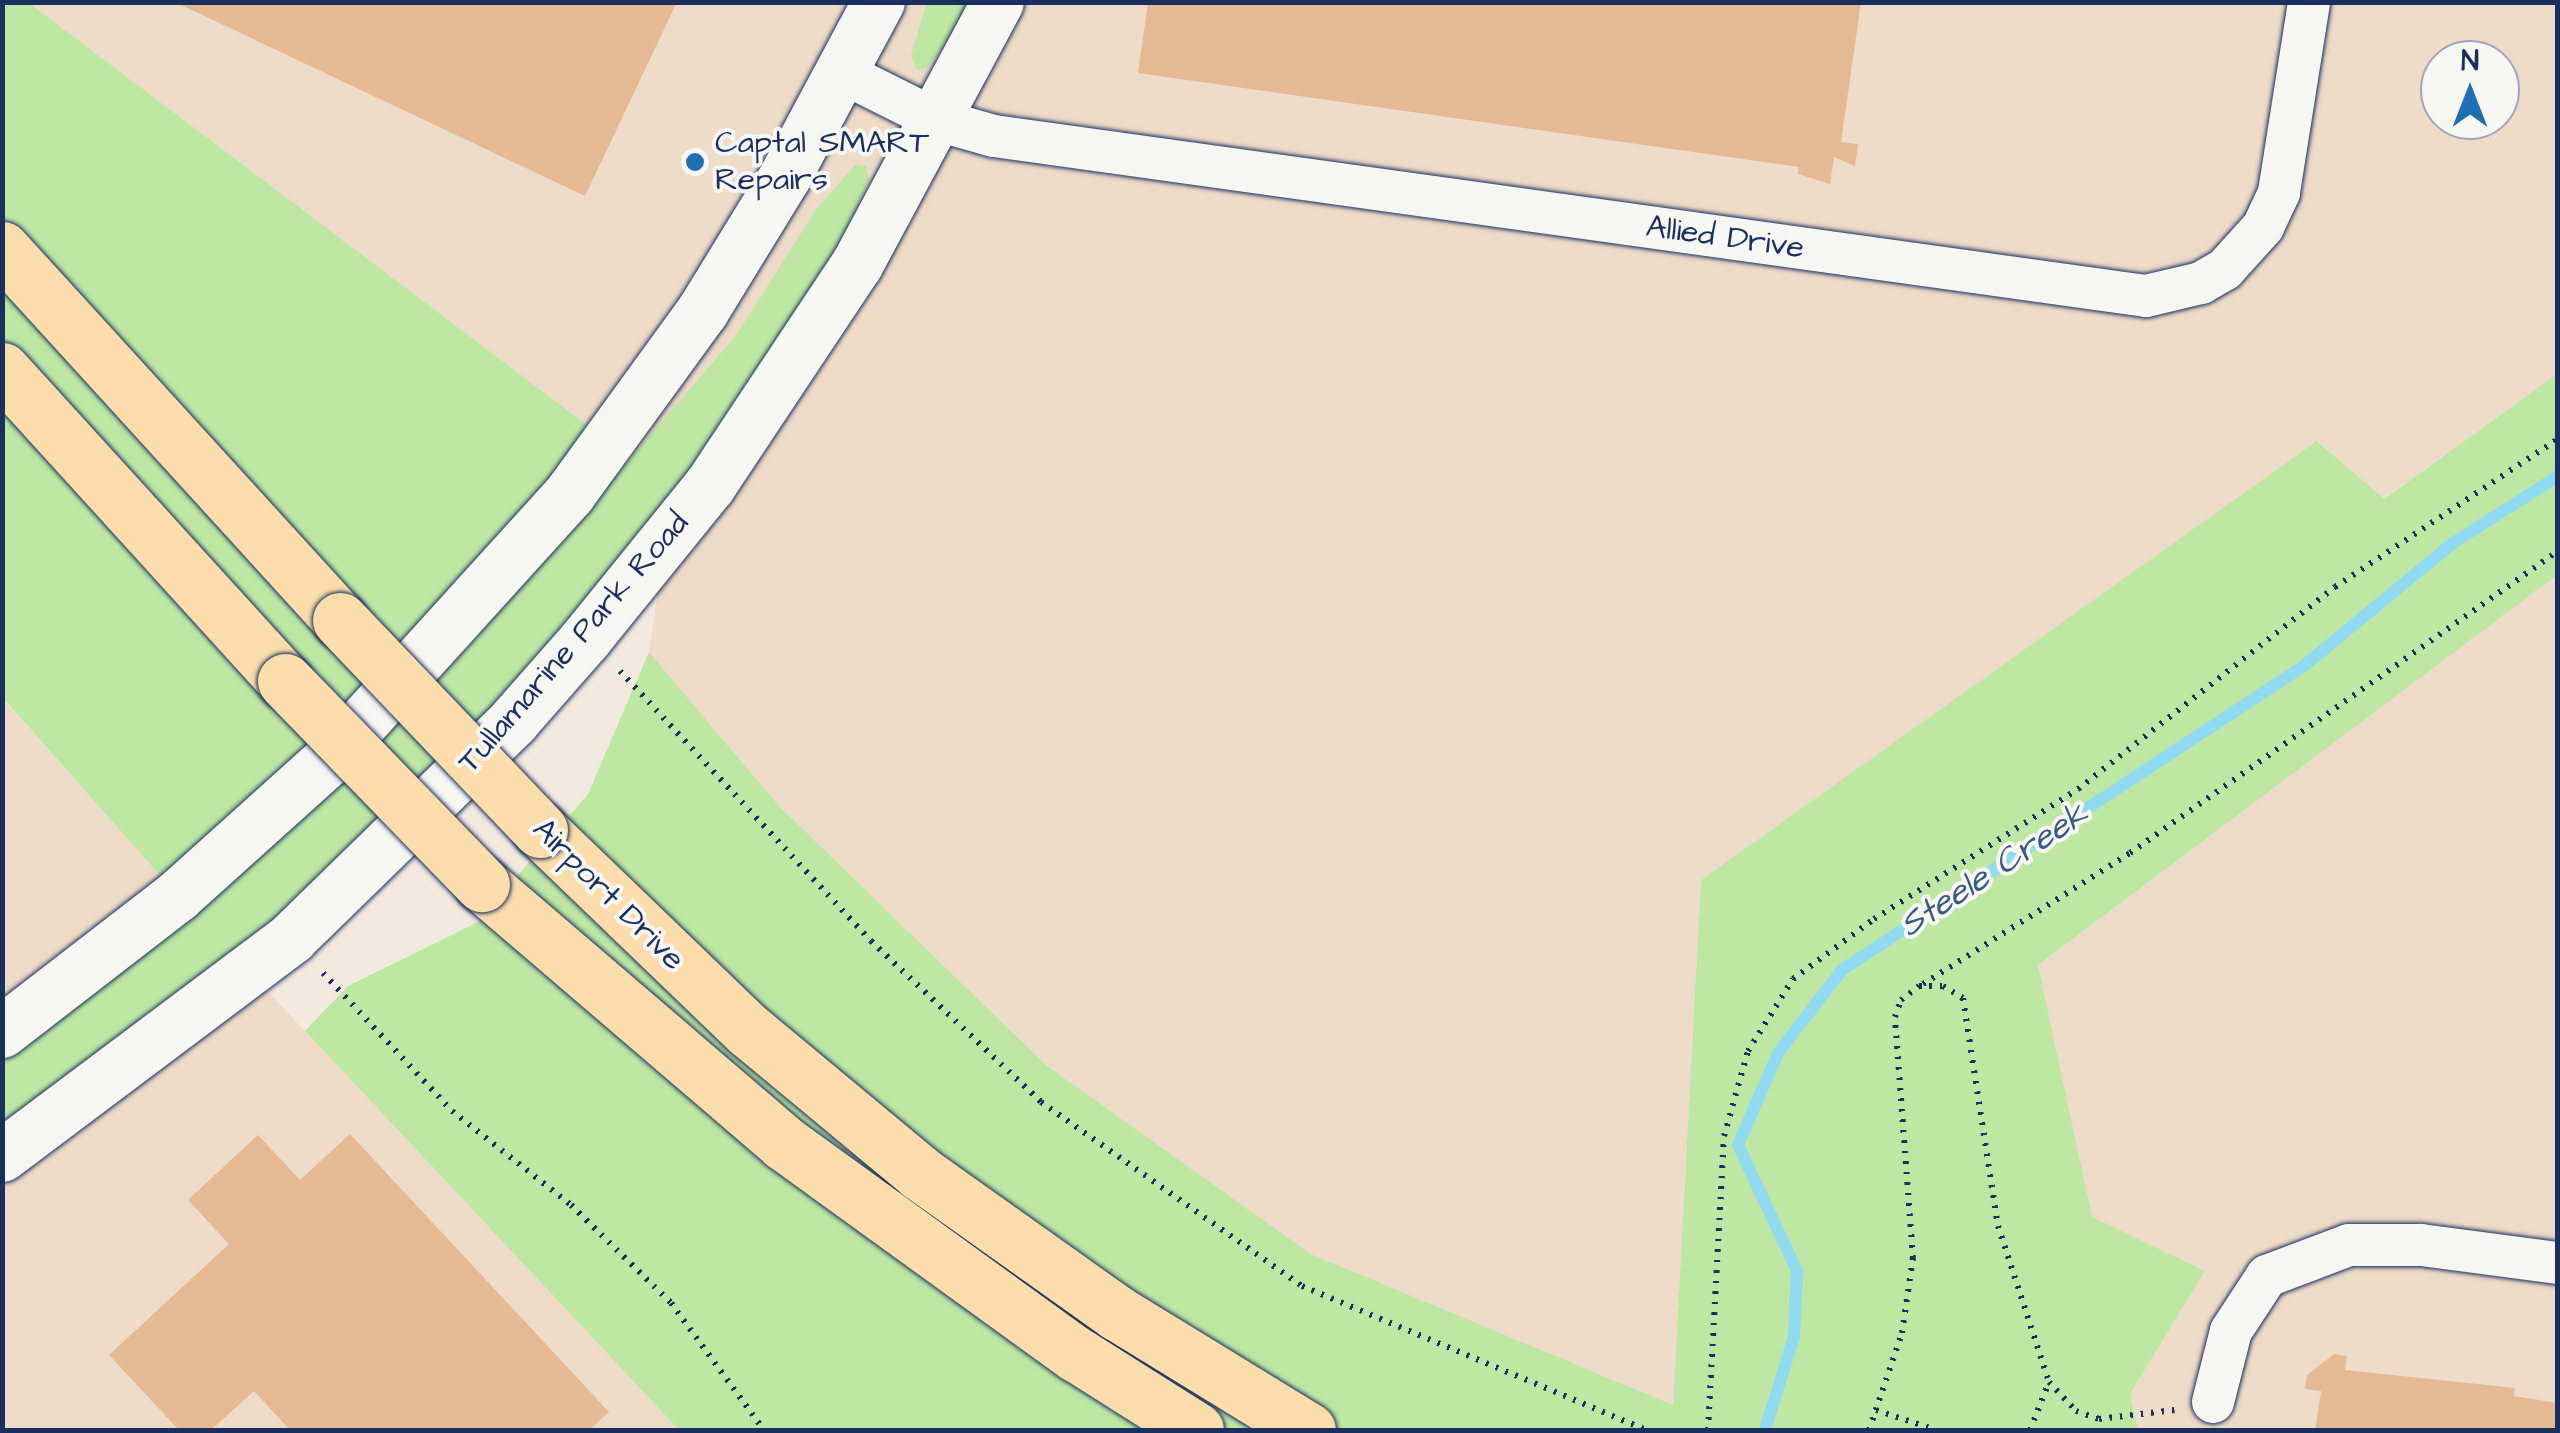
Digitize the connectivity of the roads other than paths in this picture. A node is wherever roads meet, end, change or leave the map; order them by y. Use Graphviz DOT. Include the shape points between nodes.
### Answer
graph roads {
  1 [pos="879,2"];
  2 [pos="998,2"];
  3 [pos="2309,2"];
  4 [pos="843,73"];
  5 [pos="937,120"];
  6 [pos="2,250"];
  7 [pos="2,370"];
  8 [pos="2,1032"];
  9 [pos="2,1156"];
  10 [pos="2558,1263"];
  11 [pos="2213,1402"];
  12 [pos="1196,1430"];
  13 [pos="1308,1430"];
  1 -- 4 [label="street"];
  2 -- 5 [label="street, Tullamarine Park Road"];
  3 -- 5 [label="street, Allied Drive" via="2279,192 2264,227 2226,269 2146,296 994,136"];
  4 -- 5 [label="street, Allied Drive"];
  4 -- 8 [label="street" via="704,310 570,494 328,761 178,896"];
  5 -- 9 [label="street, Tullamarine Park Road" via="857,265 720,472 514,721 292,938"];
  6 -- 13 [label="main road, Airport Drive, bridge" via="540,830 748,1030 905,1161 1118,1313"];
  7 -- 12 [label="main road, bridge" via="285,681 482,884 784,1142 1033,1324"];
  10 -- 11 [label="street" via="2421,1245 2349,1245 2267,1276 2231,1330"];
}
